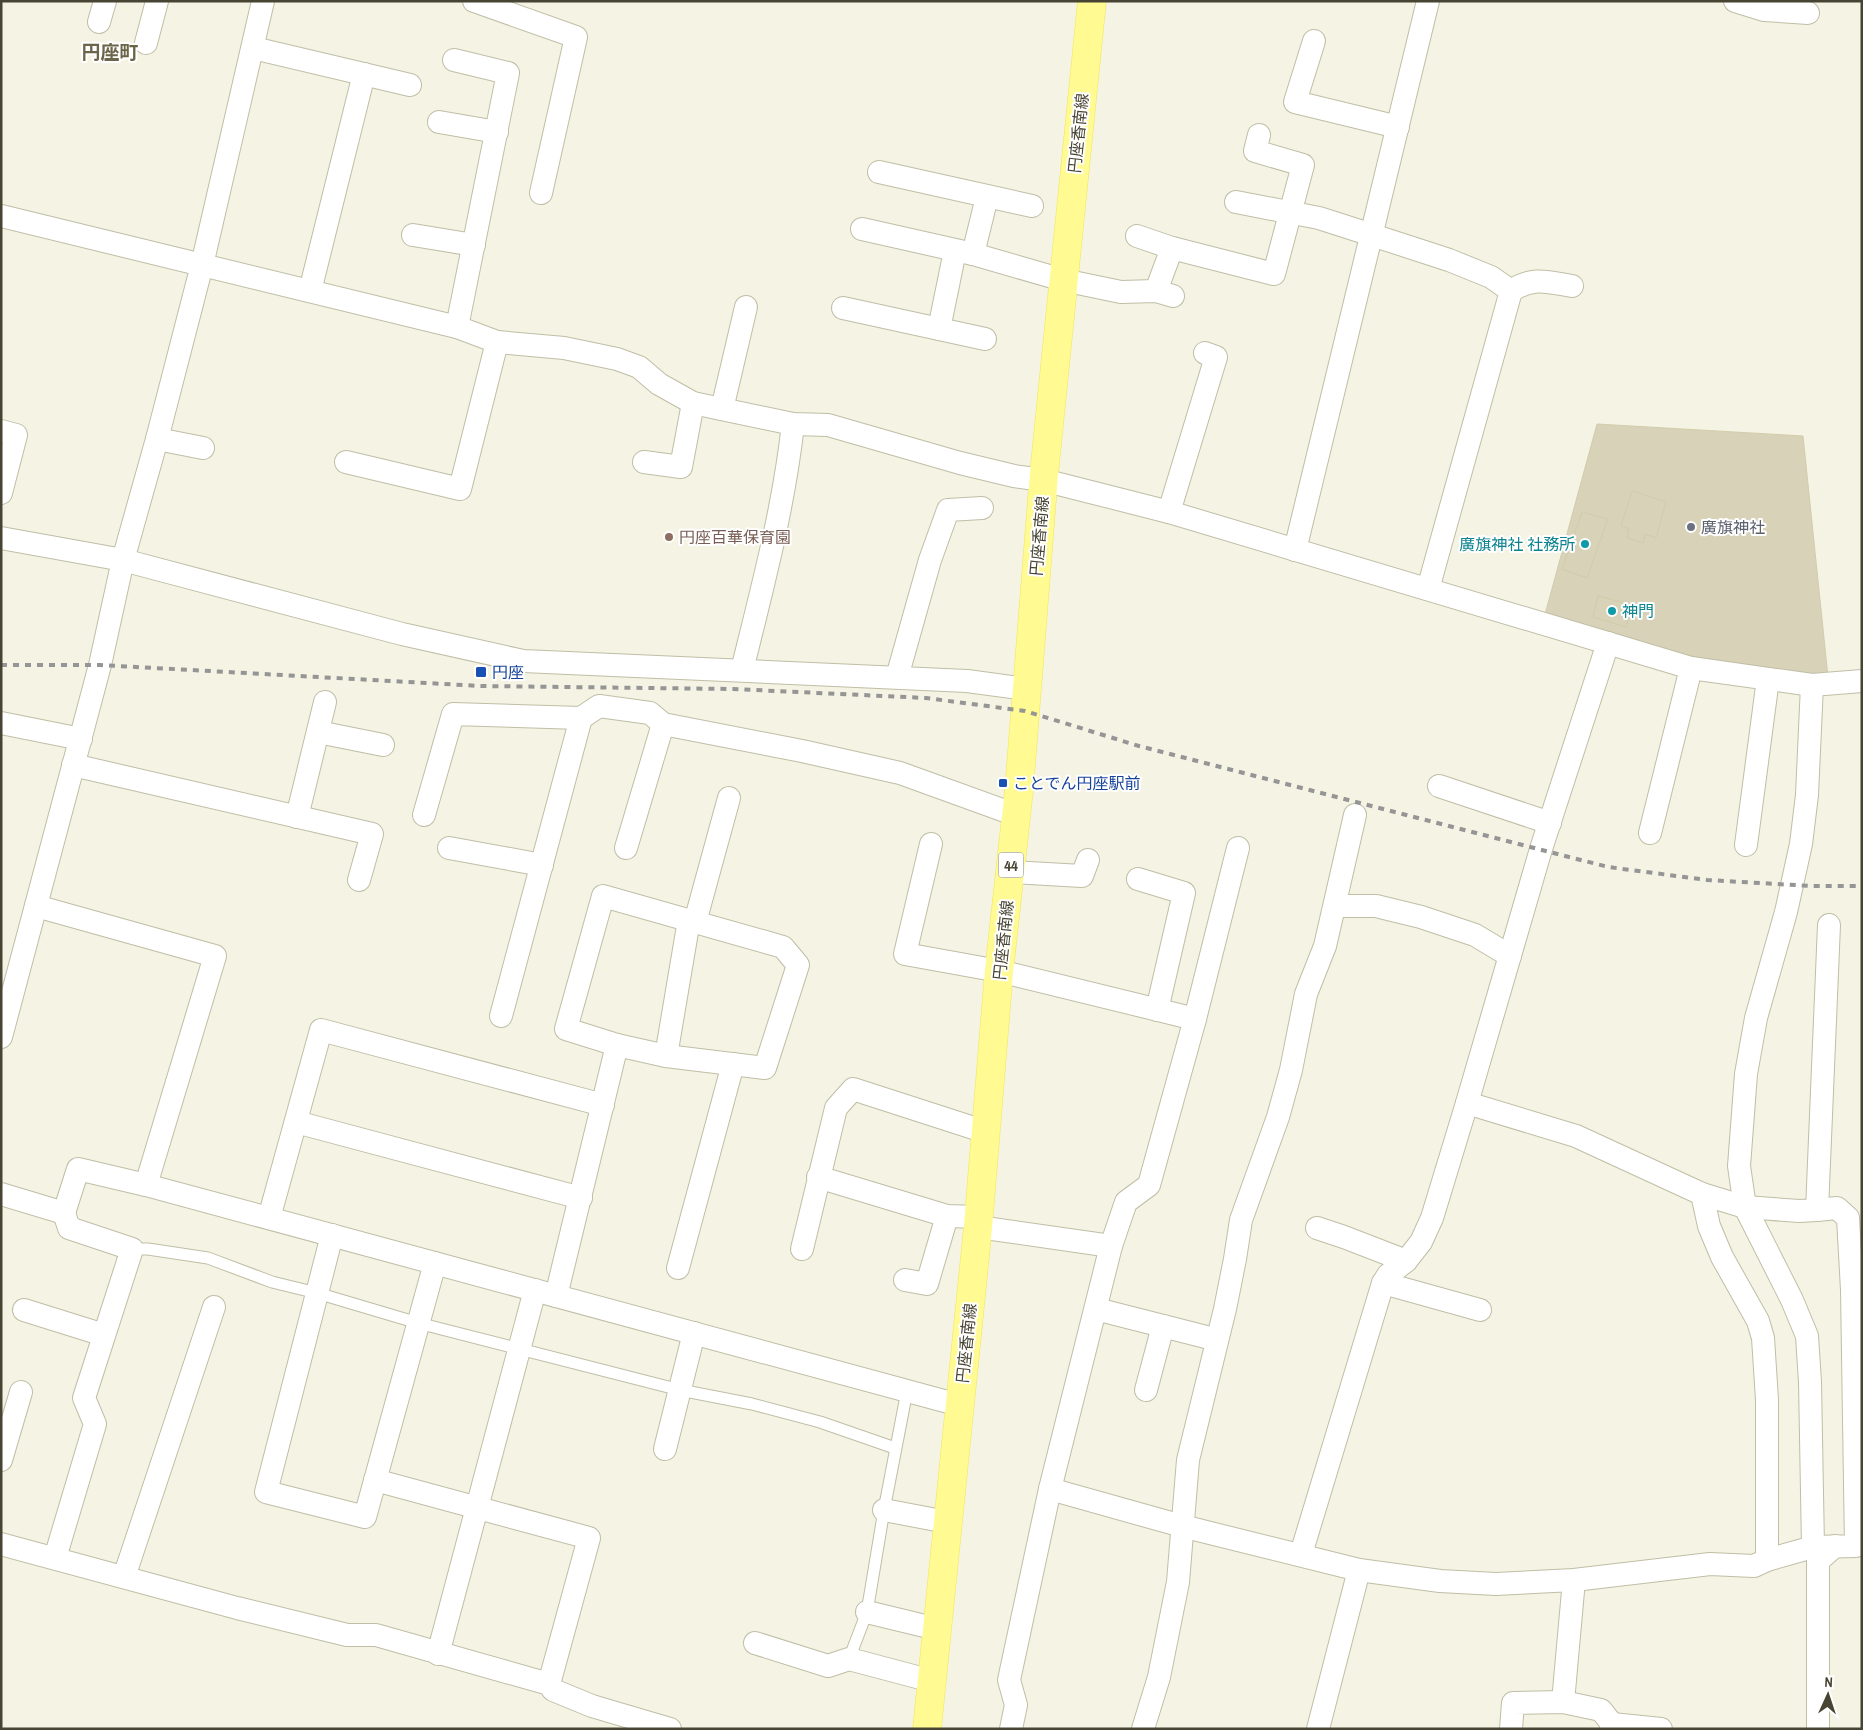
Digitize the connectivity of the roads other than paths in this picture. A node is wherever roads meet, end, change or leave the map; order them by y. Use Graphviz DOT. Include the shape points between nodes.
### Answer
graph roads {
  1 [pos="157,1"];
  2 [pos="263,1"];
  3 [pos="474,1"];
  4 [pos="1092,1"];
  5 [pos="1428,1"];
  6 [pos="1736,1"];
  7 [pos="1808,13"];
  8 [pos="1314,40"];
  9 [pos="146,42"];
  10 [pos="253,48"];
  11 [pos="454,60"];
  12 [pos="364,74"];
  13 [pos="410,84"];
  14 [pos="439,122"];
  15 [pos="1398,127"];
  16 [pos="496,132"];
  17 [pos="1259,135"];
  18 [pos="879,172"];
  19 [pos="541,193"];
  20 [pos="987,197"];
  21 [pos="1236,202"];
  22 [pos="1032,206"];
  23 [pos="1289,214"];
  24 [pos="1,216"];
  25 [pos="862,229"];
  26 [pos="413,235"];
  27 [pos="1372,235"];
  28 [pos="1138,236"];
  29 [pos="474,245"];
  30 [pos="1172,248"];
  31 [pos="964,252"];
  32 [pos="202,265"];
  33 [pos="1063,280"];
  34 [pos="1572,286"];
  35 [pos="1511,290"];
  36 [pos="310,291"];
  37 [pos="746,307"];
  38 [pos="843,308"];
  39 [pos="457,327"];
  40 [pos="939,329"];
  41 [pos="984,339"];
  42 [pos="497,342"];
  43 [pos="1205,353"];
  44 [pos="694,403"];
  45 [pos="722,409"];
  46 [pos="793,424"];
  47 [pos="1,431"];
  48 [pos="157,440"];
  49 [pos="203,448"];
  50 [pos="346,462"];
  51 [pos="644,462"];
  52 [pos="1043,480"];
  53 [pos="1,493"];
  54 [pos="982,508"];
  55 [pos="1169,512"];
  56 [pos="1,538"];
  57 [pos="1295,550"];
  58 [pos="123,560"];
  59 [pos="1428,589"];
  60 [pos="1608,644"];
  61 [pos="1691,668"];
  62 [pos="742,670"];
  63 [pos="898,677"];
  64 [pos="1768,679"];
  65 [pos="1862,681"];
  66 [pos="1812,685"];
  67 [pos="1027,689"];
  68 [pos="325,702"];
  69 [pos="581,718"];
  70 [pos="1,723"];
  71 [pos="663,724"];
  72 [pos="318,732"];
  73 [pos="80,739"];
  74 [pos="383,745"];
  75 [pos="74,765"];
  76 [pos="1439,786"];
  77 [pos="729,798"];
  78 [pos="1355,814"];
  79 [pos="424,815"];
  80 [pos="1016,815"];
  81 [pos="297,817"];
  82 [pos="1550,823"];
  83 [pos="1650,833"];
  84 [pos="931,844"];
  85 [pos="1746,845"];
  86 [pos="449,848"];
  87 [pos="626,848"];
  88 [pos="1238,848"];
  89 [pos="1088,860"];
  90 [pos="542,865"];
  91 [pos="1010,872"];
  92 [pos="1138,879"];
  93 [pos="359,880"];
  94 [pos="36,906"];
  95 [pos="1335,906"];
  96 [pos="692,921"];
  97 [pos="1830,925"];
  98 [pos="1510,956"];
  99 [pos="1000,971"];
  100 [pos="1157,1010"];
  101 [pos="501,1016"];
  102 [pos="1195,1019"];
  103 [pos="3,1022"];
  104 [pos="617,1045"];
  105 [pos="666,1056"];
  106 [pos="733,1064"];
  107 [pos="1468,1103"];
  108 [pos="603,1105"];
  109 [pos="296,1122"];
  110 [pos="986,1132"];
  111 [pos="818,1177"];
  112 [pos="146,1185"];
  113 [pos="1,1194"];
  114 [pos="1702,1194"];
  115 [pos="580,1198"];
  116 [pos="1745,1207"];
  117 [pos="1817,1210"];
  118 [pos="64,1213"];
  119 [pos="947,1216"];
  120 [pos="269,1218"];
  121 [pos="979,1222"];
  122 [pos="1317,1228"];
  123 [pos="332,1235"];
  124 [pos="1111,1246"];
  125 [pos="132,1249"];
  126 [pos="802,1249"];
  127 [pos="1406,1261"];
  128 [pos="434,1263"];
  129 [pos="678,1268"];
  130 [pos="905,1280"];
  131 [pos="1382,1283"];
  132 [pos="535,1290"];
  133 [pos="317,1293"];
  134 [pos="556,1296"];
  135 [pos="214,1307"];
  136 [pos="1096,1309"];
  137 [pos="24,1310"];
  138 [pos="1480,1310"];
  139 [pos="418,1323"];
  140 [pos="1163,1326"];
  141 [pos="694,1333"];
  142 [pos="104,1334"];
  143 [pos="1206,1337"];
  144 [pos="520,1348"];
  145 [pos="680,1390"];
  146 [pos="1146,1390"];
  147 [pos="907,1391"];
  148 [pos="20,1392"];
  149 [pos="959,1404"];
  150 [pos="895,1448"];
  151 [pos="665,1449"];
  152 [pos="1,1460"];
  153 [pos="375,1480"];
  154 [pos="1050,1489"];
  155 [pos="478,1508"];
  156 [pos="884,1510"];
  157 [pos="947,1522"];
  158 [pos="1182,1526"];
  159 [pos="1,1544"];
  160 [pos="1824,1546"];
  161 [pos="1301,1554"];
  162 [pos="55,1558"];
  163 [pos="1767,1560"];
  164 [pos="1359,1570"];
  165 [pos="124,1577"];
  166 [pos="1574,1580"];
  167 [pos="867,1612"];
  168 [pos="937,1629"];
  169 [pos="755,1643"];
  170 [pos="438,1654"];
  171 [pos="849,1659"];
  172 [pos="932,1681"];
  173 [pos="549,1684"];
  174 [pos="1563,1702"];
  175 [pos="1612,1727"];
  176 [pos="670,1729"];
  177 [pos="927,1729"];
  178 [pos="1011,1729"];
  179 [pos="1144,1729"];
  180 [pos="1318,1729"];
  181 [pos="1510,1729"];
  182 [pos="1661,1729"];
  183 [pos="1818,1729"];
  1 -- 9 [label="street"];
  2 -- 10 [label="street"];
  3 -- 19 [label="street" via="576,37"];
  4 -- 33 [label="main road, 円座香南線 / 44"];
  5 -- 15 [label="street"];
  6 -- 7 [label="street" via="1764,10"];
  8 -- 15 [label="street" via="1295,102"];
  10 -- 12 [label="street"];
  10 -- 32 [label="street"];
  11 -- 16 [label="street" via="508,73"];
  12 -- 13 [label="street"];
  12 -- 36 [label="street"];
  14 -- 16 [label="street"];
  15 -- 27 [label="street"];
  16 -- 29 [label="street"];
  17 -- 23 [label="street" via="1255,151 1303,165"];
  18 -- 20 [label="street"];
  20 -- 22 [label="street"];
  20 -- 31 [label="street"];
  21 -- 23 [label="street"];
  23 -- 27 [label="street" via="1319,218"];
  23 -- 30 [label="street" via="1274,274"];
  24 -- 32 [label="street"];
  25 -- 31 [label="street"];
  26 -- 29 [label="street"];
  27 -- 35 [label="street" via="1492,277"];
  27 -- 57 [label="street"];
  28 -- 30 [label="street"];
  29 -- 39 [label="street"];
  30 -- 33 [label="street" via="1164,293 1122,292"];
  31 -- 33 [label="street"];
  31 -- 40 [label="street"];
  32 -- 36 [label="street"];
  32 -- 48 [label="street"];
  33 -- 52 [label="main road, 円座香南線 / 44"];
  34 -- 35 [label="street" via="1540,281 1523,283"];
  35 -- 59 [label="street"];
  36 -- 39 [label="street"];
  37 -- 45 [label="street"];
  38 -- 40 [label="street"];
  39 -- 42 [label="street"];
  40 -- 41 [label="street"];
  42 -- 44 [label="street" via="564,348 617,359 639,367 659,384"];
  42 -- 50 [label="street" via="460,489"];
  43 -- 55 [label="street" via="1216,356"];
  44 -- 45 [label="street"];
  44 -- 51 [label="street" via="681,467"];
  45 -- 46 [label="street"];
  46 -- 52 [label="street" via="828,425 1014,476"];
  46 -- 62 [label="street" via="779,516"];
  47 -- 53 [label="street" via="16,435"];
  48 -- 49 [label="street"];
  48 -- 58 [label="street"];
  52 -- 55 [label="street"];
  52 -- 67 [label="main road, 円座香南線 / 44"];
  54 -- 63 [label="street" via="948,510 930,560"];
  55 -- 57 [label="street"];
  56 -- 58 [label="street"];
  57 -- 59 [label="street"];
  58 -- 62 [label="street" via="402,634 523,661"];
  58 -- 73 [label="street"];
  59 -- 60 [label="street"];
  60 -- 61 [label="street"];
  60 -- 82 [label="street"];
  61 -- 64 [label="street"];
  61 -- 83 [label="street"];
  62 -- 63 [label="street"];
  63 -- 67 [label="street"];
  64 -- 66 [label="street"];
  64 -- 85 [label="street"];
  65 -- 66 [label="street"];
  66 -- 116 [label="street" via="1807,795 1801,844 1786,912 1756,1018 1746,1074 1739,1166"];
  67 -- 80 [label="main road, 円座香南線 / 44"];
  68 -- 72 [label="street"];
  69 -- 71 [label="street" via="598,706 650,713"];
  69 -- 79 [label="street" via="453,714"];
  69 -- 90 [label="street"];
  70 -- 73 [label="street"];
  71 -- 80 [label="street" via="900,773"];
  71 -- 87 [label="street"];
  72 -- 74 [label="street"];
  72 -- 81 [label="street"];
  73 -- 75 [label="street"];
  75 -- 81 [label="street"];
  75 -- 94 [label="street"];
  76 -- 82 [label="street"];
  77 -- 96 [label="street"];
  78 -- 95 [label="street"];
  80 -- 91 [label="main road, 円座香南線 / 44"];
  81 -- 93 [label="street" via="372,834"];
  82 -- 98 [label="street"];
  84 -- 99 [label="street" via="905,954"];
  86 -- 90 [label="street"];
  88 -- 102 [label="street"];
  89 -- 91 [label="street" via="1082,876"];
  90 -- 101 [label="street"];
  91 -- 99 [label="main road, 円座香南線 / 44"];
  92 -- 100 [label="street" via="1184,893"];
  94 -- 103 [label="street"];
  94 -- 112 [label="street" via="215,956"];
  95 -- 98 [label="street" via="1376,906 1421,916 1476,935"];
  95 -- 158 [label="street" via="1325,946 1306,994 1278,1117 1241,1220 1225,1309 1188,1460"];
  96 -- 104 [label="street" via="604,896 566,1029"];
  96 -- 105 [label="street"];
  96 -- 106 [label="street" via="783,947 798,965 765,1068"];
  97 -- 117 [label="street"];
  98 -- 107 [label="street"];
  99 -- 100 [label="street"];
  99 -- 110 [label="main road, 円座香南線 / 44"];
  100 -- 102 [label="street"];
  102 -- 124 [label="street" via="1149,1185 1126,1202"];
  104 -- 105 [label="street"];
  104 -- 108 [label="street"];
  105 -- 106 [label="street"];
  106 -- 129 [label="street"];
  107 -- 114 [label="street" via="1576,1136"];
  107 -- 127 [label="street" via="1432,1218 1421,1242"];
  108 -- 109 [label="street" via="321,1030"];
  108 -- 115 [label="street"];
  109 -- 115 [label="street"];
  109 -- 120 [label="street"];
  110 -- 111 [label="street" via="853,1089 836,1108"];
  110 -- 121 [label="main road, 円座香南線 / 44"];
  111 -- 119 [label="street"];
  111 -- 126 [label="street"];
  112 -- 118 [label="street" via="78,1169"];
  112 -- 120 [label="street"];
  113 -- 118 [label="street"];
  114 -- 116 [label="street"];
  114 -- 163 [label="street" via="1709,1226 1722,1257 1758,1321 1763,1338 1768,1427"];
  115 -- 134 [label="street"];
  116 -- 117 [label="street"];
  116 -- 160 [label="street" via="1807,1336"];
  117 -- 160 [label="street" via="1837,1208 1848,1218 1852,1290 1856,1546"];
  118 -- 125 [label="street" via="68,1228"];
  119 -- 121 [label="street"];
  119 -- 130 [label="street" via="927,1284"];
  120 -- 123 [label="street"];
  121 -- 124 [label="street"];
  121 -- 149 [label="main road, 円座香南線 / 44"];
  122 -- 127 [label="street"];
  123 -- 128 [label="street"];
  123 -- 133 [label="street"];
  124 -- 136 [label="street"];
  125 -- 133 [label="lane" via="208,1258 272,1282"];
  125 -- 142 [label="street"];
  127 -- 131 [label="street"];
  128 -- 132 [label="street"];
  128 -- 139 [label="street"];
  131 -- 138 [label="street"];
  131 -- 161 [label="street"];
  132 -- 134 [label="street"];
  132 -- 144 [label="street"];
  133 -- 139 [label="lane"];
  133 -- 153 [label="street" via="266,1492 365,1517"];
  134 -- 141 [label="street"];
  135 -- 165 [label="street"];
  136 -- 140 [label="street"];
  136 -- 154 [label="street"];
  137 -- 142 [label="street"];
  139 -- 144 [label="lane"];
  139 -- 153 [label="street"];
  140 -- 143 [label="street"];
  140 -- 146 [label="street"];
  141 -- 145 [label="street"];
  141 -- 147 [label="street"];
  142 -- 162 [label="street" via="84,1398 95,1424"];
  144 -- 145 [label="lane"];
  144 -- 155 [label="street"];
  145 -- 150 [label="lane" via="820,1422"];
  145 -- 151 [label="street"];
  147 -- 149 [label="street"];
  147 -- 150 [label="lane"];
  148 -- 152 [label="street"];
  149 -- 157 [label="main road, 円座香南線 / 44"];
  150 -- 156 [label="lane"];
  153 -- 155 [label="street"];
  154 -- 158 [label="street"];
  154 -- 178 [label="street" via="1009,1680 1016,1705"];
  155 -- 170 [label="street"];
  155 -- 173 [label="street" via="589,1538"];
  156 -- 157 [label="street"];
  156 -- 167 [label="lane"];
  157 -- 168 [label="main road, 円座香南線 / 44"];
  158 -- 161 [label="street"];
  158 -- 179 [label="street" via="1181,1555 1167,1640"];
  159 -- 162 [label="street"];
  160 -- 163 [label="street"];
  160 -- 183 [label="street" via="1818,1561"];
  161 -- 164 [label="street"];
  162 -- 165 [label="street"];
  163 -- 166 [label="street" via="1754,1566 1710,1564"];
  164 -- 166 [label="street" via="1440,1581 1496,1584"];
  164 -- 180 [label="street"];
  165 -- 170 [label="street" via="347,1635 376,1635"];
  166 -- 174 [label="street"];
  167 -- 168 [label="street"];
  167 -- 171 [label="lane"];
  168 -- 172 [label="main road, 円座香南線 / 44"];
  169 -- 171 [label="street" via="828,1666"];
  170 -- 173 [label="street"];
  171 -- 172 [label="street"];
  172 -- 177 [label="main road, 円座香南線 / 44"];
  173 -- 176 [label="street" via="553,1690 592,1706"];
  174 -- 175 [label="street" via="1601,1710"];
  174 -- 181 [label="street" via="1513,1703"];
  175 -- 182 [label="street"];
}
